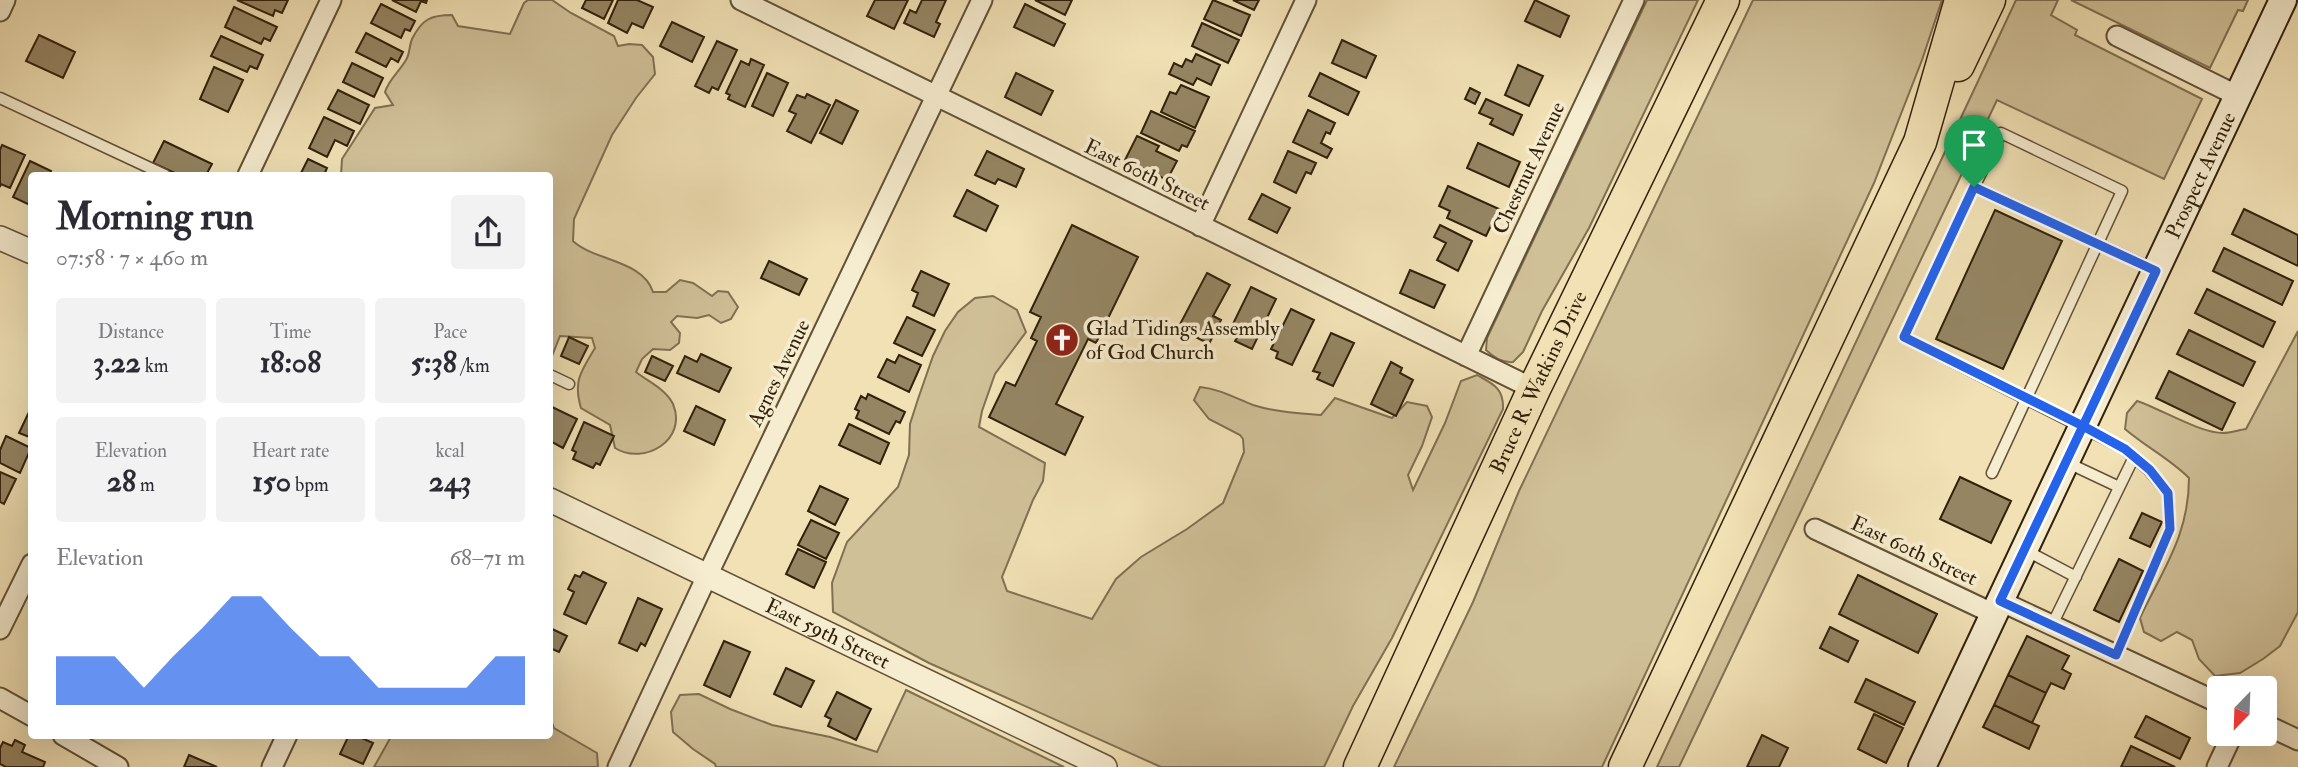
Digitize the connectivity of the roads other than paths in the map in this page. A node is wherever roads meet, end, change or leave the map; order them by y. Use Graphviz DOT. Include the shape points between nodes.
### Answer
graph roads {
  1 [pos="5,0"];
  2 [pos="331,0"];
  3 [pos="741,0"];
  4 [pos="982,0"];
  5 [pos="1306,0"];
  6 [pos="1634,0"];
  7 [pos="1723,0"];
  8 [pos="1961,0"];
  9 [pos="1989,0"];
  10 [pos="2283,0"];
  11 [pos="0,11"];
  12 [pos="2117,36"];
  13 [pos="936,96"];
  14 [pos="2238,96"];
  15 [pos="0,98"];
  16 [pos="1920,142"];
  17 [pos="159,172"];
  18 [pos="249,172"];
  19 [pos="1974,187"];
  20 [pos="1200,226"];
  21 [pos="0,237"];
  22 [pos="2098,244"];
  23 [pos="28,250"];
  24 [pos="2156,271"];
  25 [pos="1466,356"];
  26 [pos="553,376"];
  27 [pos="569,384"];
  28 [pos="1534,389"];
  29 [pos="2026,398"];
  30 [pos="2083,426"];
  31 [pos="2134,457"];
  32 [pos="2066,462"];
  33 [pos="1992,473"];
  34 [pos="2119,487"];
  35 [pos="553,501"];
  36 [pos="1815,529"];
  37 [pos="2024,550"];
  38 [pos="28,572"];
  39 [pos="707,576"];
  40 [pos="2076,577"];
  41 [pos="1997,608"];
  42 [pos="2052,625"];
  43 [pos="0,629"];
  44 [pos="2116,655"];
  45 [pos="2207,697"];
  46 [pos="0,698"];
  47 [pos="28,714"];
  48 [pos="2277,730"];
  49 [pos="70,739"];
  50 [pos="285,739"];
  51 [pos="2298,740"];
  52 [pos="2226,746"];
  53 [pos="118,767"];
  54 [pos="272,767"];
  55 [pos="618,767"];
  56 [pos="1105,767"];
  57 [pos="1360,767"];
  58 [pos="1625,767"];
  59 [pos="1922,767"];
  60 [pos="2217,767"];
  1 -- 11 [label="street"];
  2 -- 18 [label="street"];
  3 -- 13 [label="street, East 60th Street"];
  4 -- 13 [label="street, Agnes Avenue"];
  5 -- 20 [label="street"];
  6 -- 25 [label="street, Chestnut Avenue"];
  7 -- 28 [label="highway, Bruce R. Watkins Drive"];
  8 -- 16 [label="highway"];
  9 -- 16 [label="highway"];
  10 -- 14 [label="main road, Prospect Avenue"];
  12 -- 14 [label="street"];
  13 -- 20 [label="street, East 60th Street"];
  13 -- 39 [label="street, Agnes Avenue"];
  14 -- 24 [label="main road, Prospect Avenue"];
  15 -- 17 [label="lane"];
  16 -- 58 [label="highway"];
  19 -- 22 [label="lane"];
  19 -- 22 [label="lane" via="2001,133 2122,191"];
  19 -- 29 [label="lane" via="1904,337"];
  20 -- 25 [label="street, East 60th Street"];
  21 -- 23 [label="street"];
  22 -- 24 [label="lane"];
  22 -- 29 [label="lane"];
  24 -- 30 [label="main road, Prospect Avenue"];
  25 -- 28 [label="street, East 60th Street"];
  26 -- 27 [label="lane"];
  28 -- 57 [label="highway, Bruce R. Watkins Drive"];
  29 -- 30 [label="lane"];
  29 -- 33 [label="lane"];
  30 -- 31 [label="lane"];
  30 -- 32 [label="main road, Prospect Avenue"];
  31 -- 34 [label="lane"];
  31 -- 44 [label="lane" via="2168,493 2170,529"];
  32 -- 34 [label="lane"];
  32 -- 37 [label="main road, Prospect Avenue"];
  34 -- 40 [label="lane"];
  35 -- 39 [label="street, East 59th Street"];
  36 -- 41 [label="street, East 60th Street"];
  37 -- 40 [label="lane"];
  37 -- 41 [label="main road, Prospect Avenue"];
  38 -- 43 [label="street"];
  39 -- 55 [label="street, Agnes Avenue"];
  39 -- 56 [label="street, East 59th Street"];
  40 -- 42 [label="lane"];
  41 -- 42 [label="street, East 60th Street"];
  41 -- 59 [label="main road, Prospect Avenue"];
  42 -- 44 [label="street, East 60th Street"];
  44 -- 45 [label="street, East 60th Street"];
  46 -- 47 [label="street"];
  48 -- 51 [label="street"];
  49 -- 53 [label="street"];
  50 -- 54 [label="street"];
  52 -- 60 [label="street"];
}
